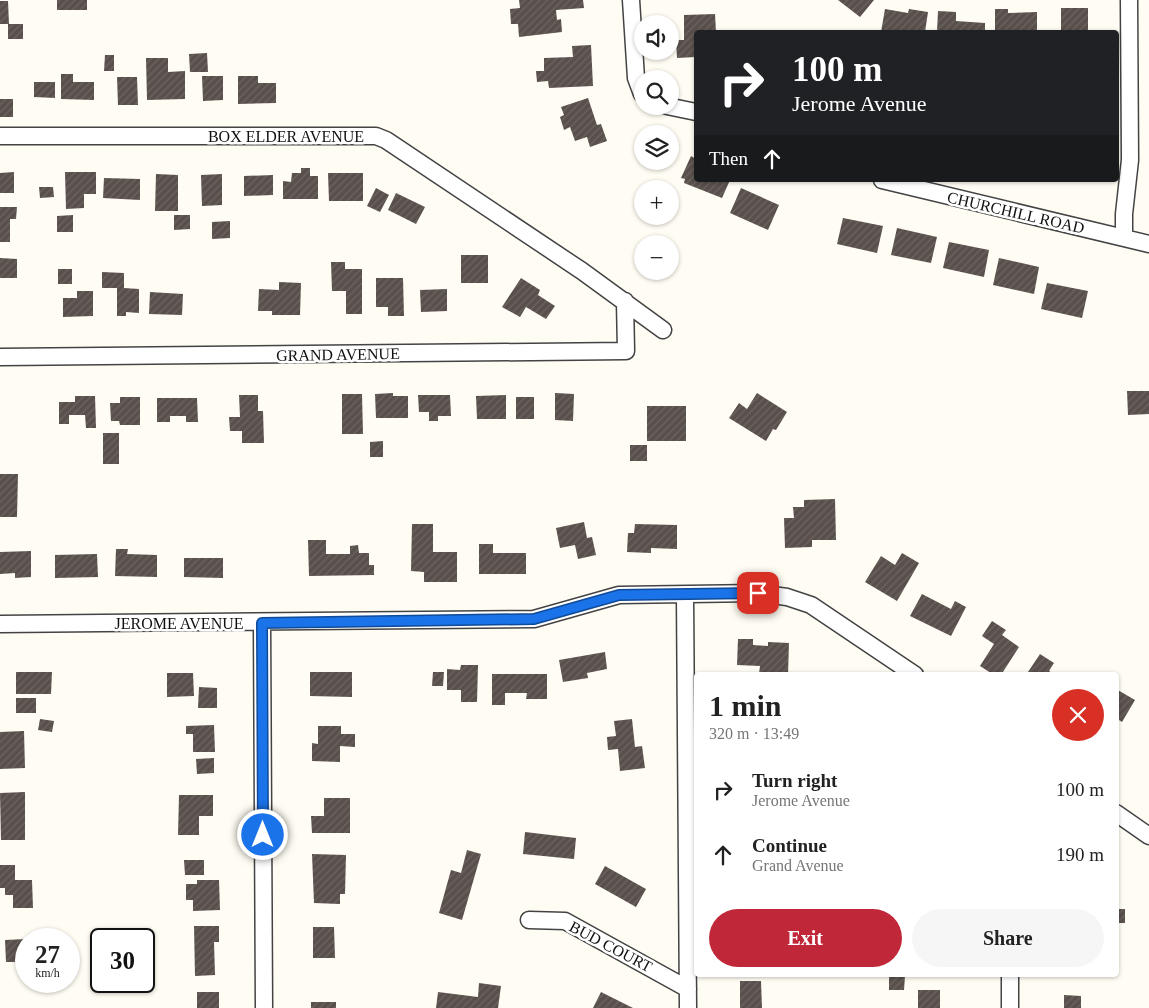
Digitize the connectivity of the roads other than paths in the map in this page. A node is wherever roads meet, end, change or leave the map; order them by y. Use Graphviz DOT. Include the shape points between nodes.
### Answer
graph roads {
  1 [pos="630,0"];
  2 [pos="1129,0"];
  3 [pos="635,70"];
  4 [pos="679,108"];
  5 [pos="694,112"];
  6 [pos="0,136"];
  7 [pos="890,182"];
  8 [pos="1124,238"];
  9 [pos="1149,244"];
  10 [pos="625,302"];
  11 [pos="663,330"];
  12 [pos="0,357"];
  13 [pos="685,595"];
  14 [pos="262,623"];
  15 [pos="0,624"];
  16 [pos="911,672"];
  17 [pos="1119,815"];
  18 [pos="1149,836"];
  19 [pos="529,920"];
  20 [pos="1010,977"];
  21 [pos="688,989"];
  22 [pos="264,1008"];
  23 [pos="688,1008"];
  24 [pos="1010,1008"];
  1 -- 3 [label="street"];
  2 -- 8 [label="street" via="1130,160"];
  4 -- 5 [label="street"];
  6 -- 10 [label="street, BOX ELDER AVENUE" via="376,136"];
  7 -- 8 [label="street, CHURCHILL ROAD"];
  8 -- 9 [label="street, CHURCHILL ROAD"];
  10 -- 11 [label="street, BOX ELDER AVENUE"];
  10 -- 12 [label="street, GRAND AVENUE" via="626,350"];
  13 -- 14 [label="street, JEROME AVENUE" via="619,595 534,619"];
  13 -- 16 [label="street" via="758,593 787,597 811,605"];
  13 -- 21 [label="street"];
  14 -- 15 [label="street, JEROME AVENUE"];
  14 -- 22 [label="street"];
  17 -- 18 [label="street"];
  19 -- 21 [label="street, BUD COURT" via="565,921"];
  20 -- 24 [label="street"];
  21 -- 23 [label="street"];
}
